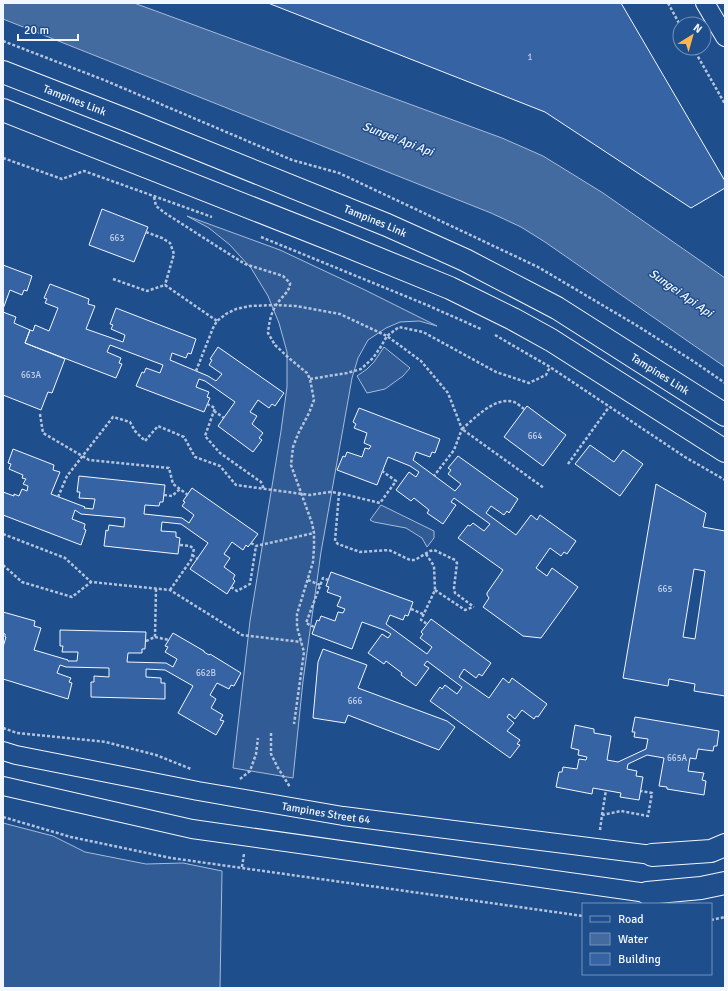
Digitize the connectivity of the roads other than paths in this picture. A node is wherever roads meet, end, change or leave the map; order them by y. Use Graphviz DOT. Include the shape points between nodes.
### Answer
graph roads {
  1 [pos="705,3"];
  2 [pos="725,37"];
  3 [pos="3,72"];
  4 [pos="3,110"];
  5 [pos="465,260"];
  6 [pos="513,320"];
  7 [pos="725,415"];
  8 [pos="725,451"];
  9 [pos="3,751"];
  10 [pos="3,786"];
  11 [pos="725,845"];
  12 [pos="652,855"];
  13 [pos="725,883"];
  14 [pos="647,894"];
  1 -- 2 [label="street"];
  3 -- 5 [label="street, Tampines Link" via="387,225"];
  4 -- 6 [label="street" via="450,288"];
  5 -- 6 [label="street" via="504,293 513,305"];
  5 -- 7 [label="street, Tampines Link" via="557,308"];
  6 -- 8 [label="street" via="551,340"];
  9 -- 12 [label="street, Tampines Street 64" via="198,791 343,816"];
  10 -- 14 [label="street" via="192,829"];
  11 -- 12 [label="street" via="711,851"];
  13 -- 14 [label="street"];
}
